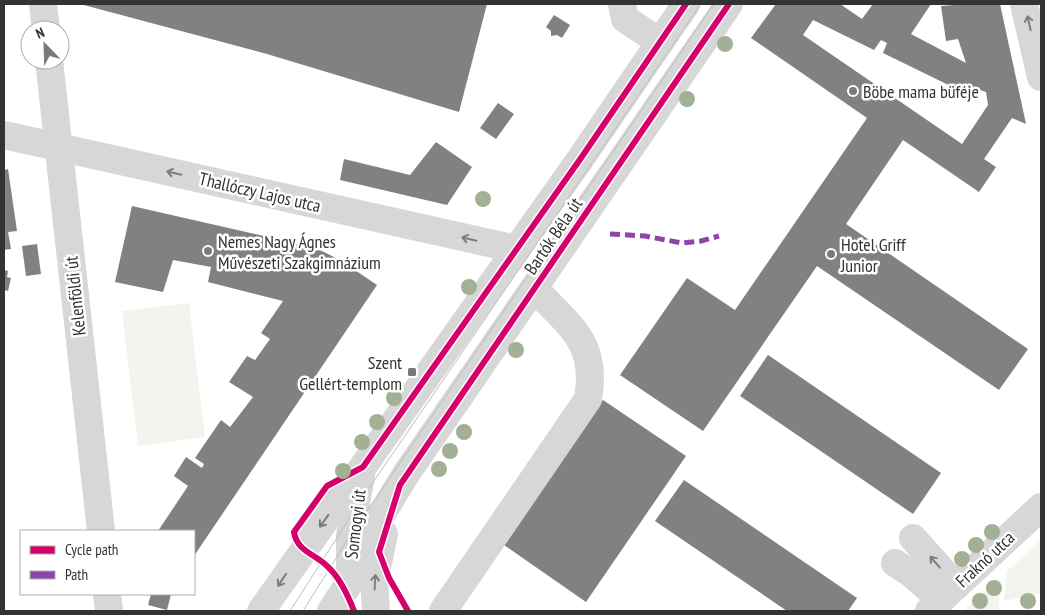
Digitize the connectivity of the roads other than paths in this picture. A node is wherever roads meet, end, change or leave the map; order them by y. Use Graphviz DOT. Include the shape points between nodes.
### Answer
graph roads {
  1 [pos="42,4"];
  2 [pos="622,4"];
  3 [pos="686,4"];
  4 [pos="729,4"];
  5 [pos="1024,4"];
  6 [pos="44,20"];
  7 [pos="660,42"];
  8 [pos="50,70"];
  9 [pos="1041,76"];
  10 [pos="4,135"];
  11 [pos="60,147"];
  12 [pos="516,249"];
  13 [pos="535,289"];
  14 [pos="363,467"];
  15 [pos="400,485"];
  16 [pos="1041,508"];
  17 [pos="101,530"];
  18 [pos="913,538"];
  19 [pos="895,563"];
  20 [pos="350,582"];
  21 [pos="107,595"];
  22 [pos="942,599"];
  23 [pos="109,611"];
  24 [pos="261,611"];
  25 [pos="331,611"];
  26 [pos="354,611"];
  27 [pos="376,611"];
  28 [pos="443,611"];
  1 -- 6 [label="street"];
  2 -- 7 [label="street" via="625,19"];
  3 -- 7 [label="street, Bartók Béla út"];
  4 -- 13 [label="street, Bartók Béla út"];
  9 -- 5 [label="street, one-way"];
  7 -- 12 [label="street, Bartók Béla út"];
  8 -- 11 [label="street, Kelenföldi út"];
  10 -- 11 [label="street, Thallóczy Lajos utca"];
  12 -- 11 [label="street, Thallóczy Lajos utca, one-way"];
  11 -- 17 [label="street, Kelenföldi út"];
  12 -- 14 [label="street, Bartók Béla út"];
  13 -- 15 [label="street, Bartók Béla út"];
  13 -- 28 [label="street" via="581,338 592,378 588,399"];
  14 -- 20 [label="street, Somogyi út" via="350,536"];
  14 -- 24 [label="street, Bartók Béla út, one-way"];
  15 -- 20 [label="street, Bartók Béla út" via="375,525"];
  27 -- 15 [label="street, Somogyi út, one-way" via="374,582 379,552"];
  16 -- 22 [label="street, Fraknó utca"];
  22 -- 18 [label="street, one-way"];
  19 -- 22 [label="street"];
  20 -- 25 [label="street, Bartók Béla út"];
  20 -- 26 [label="street, Somogyi út"];
  21 -- 23 [label="street"];
}
